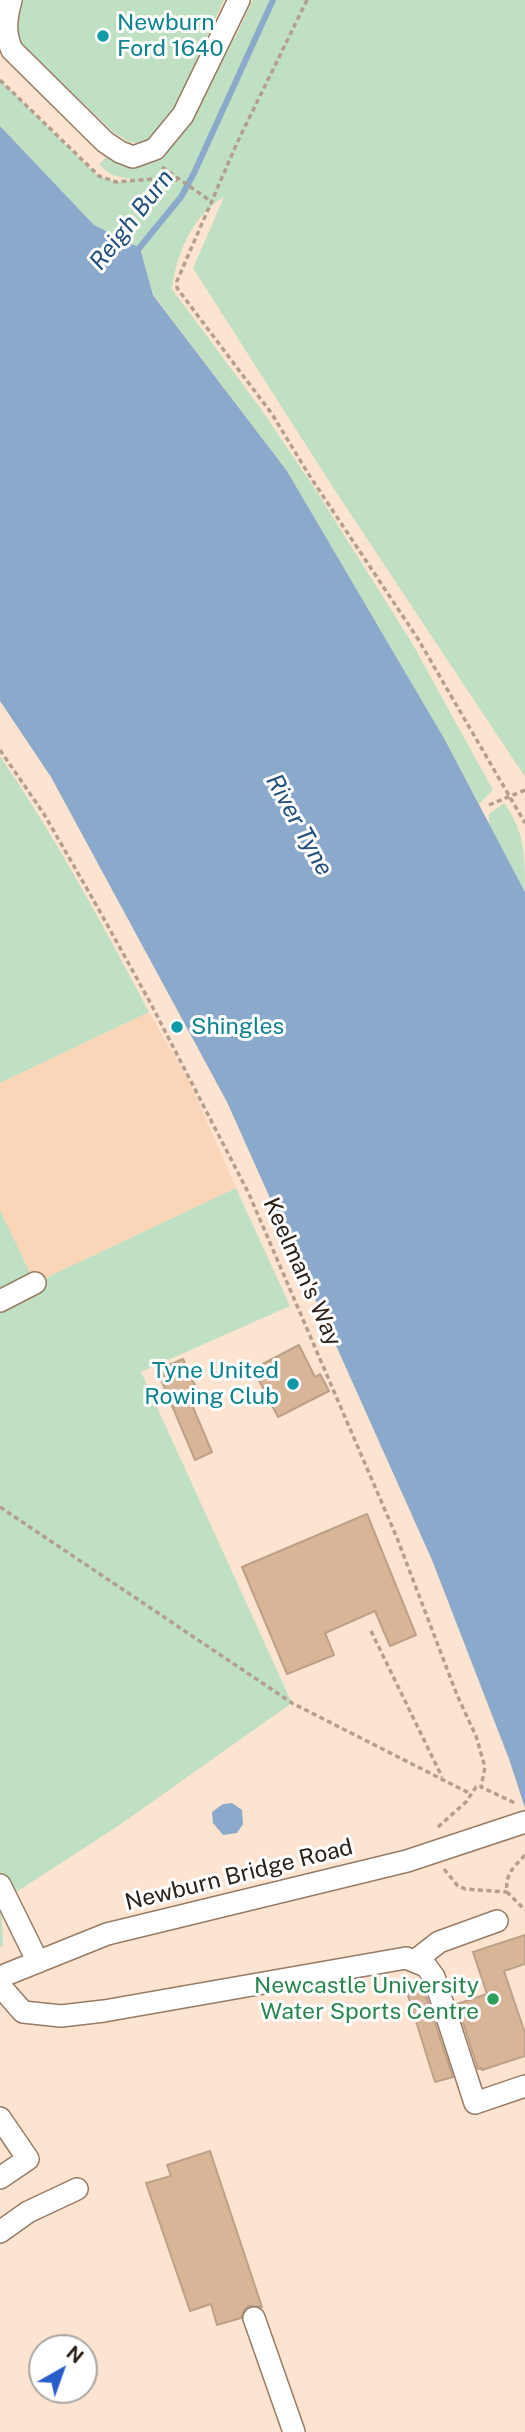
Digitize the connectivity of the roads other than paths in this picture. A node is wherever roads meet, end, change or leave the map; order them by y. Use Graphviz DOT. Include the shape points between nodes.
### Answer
graph roads {
  1 [pos="11,0"];
  2 [pos="239,0"];
  3 [pos="35,1283"];
  4 [pos="0,1301"];
  5 [pos="521,1813"];
  6 [pos="0,1885"];
  7 [pos="497,1921"];
  8 [pos="416,1960"];
  9 [pos="38,1962"];
  10 [pos="0,1977"];
  11 [pos="0,1986"];
  12 [pos="525,2085"];
  13 [pos="0,2118"];
  14 [pos="0,2178"];
  15 [pos="77,2189"];
  16 [pos="0,2232"];
  17 [pos="254,2318"];
  18 [pos="294,2432"];
  1 -- 2 [label="street" via="5,26 12,50 105,142 133,157 155,149 183,116"];
  3 -- 4 [label="street"];
  5 -- 9 [label="street, Newburn Bridge Road" via="493,1833 432,1854 107,1934"];
  6 -- 9 [label="street"];
  7 -- 8 [label="street" via="439,1942"];
  8 -- 11 [label="street" via="393,1959 61,2016 23,2012"];
  8 -- 12 [label="street" via="434,1977 475,2103"];
  9 -- 10 [label="street, Newburn Bridge Road"];
  13 -- 14 [label="street" via="28,2159"];
  15 -- 16 [label="street" via="28,2212"];
  17 -- 18 [label="street"];
}
